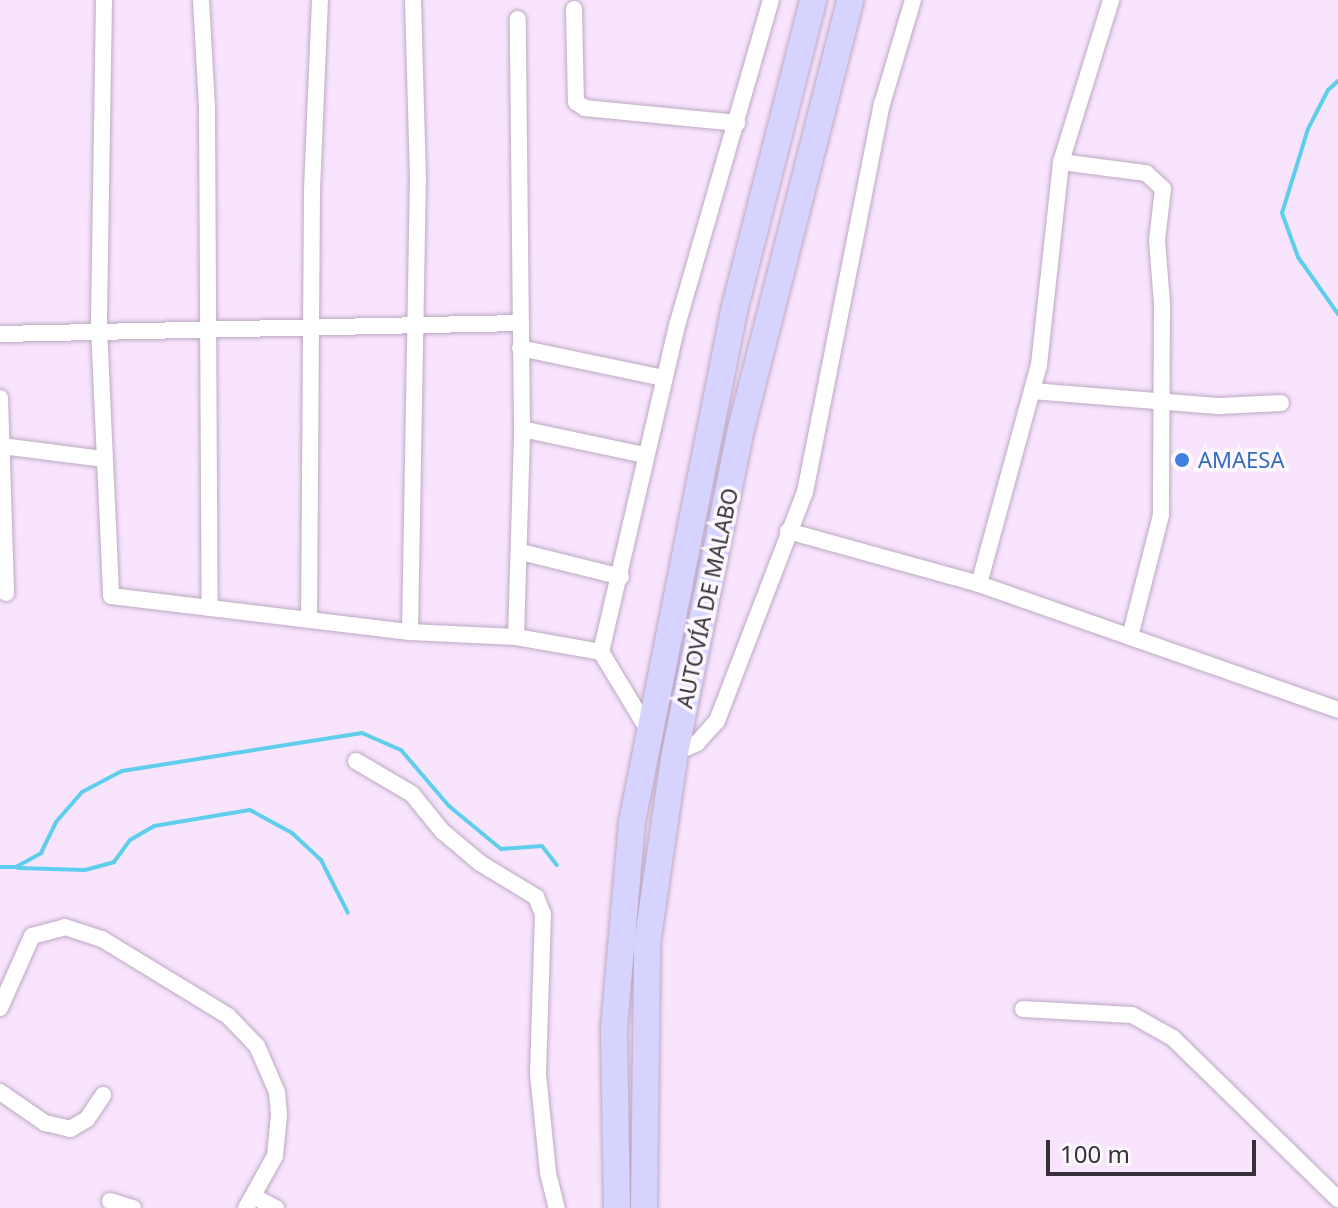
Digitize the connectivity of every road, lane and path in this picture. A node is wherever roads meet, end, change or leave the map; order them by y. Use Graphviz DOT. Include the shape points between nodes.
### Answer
graph roads {
  1 [pos="104,0"];
  2 [pos="201,0"];
  3 [pos="320,0"];
  4 [pos="413,0"];
  5 [pos="771,0"];
  6 [pos="813,0"];
  7 [pos="850,0"];
  8 [pos="913,0"];
  9 [pos="1111,0"];
  10 [pos="574,9"];
  11 [pos="518,19"];
  12 [pos="737,123"];
  13 [pos="1061,162"];
  14 [pos="416,323"];
  15 [pos="521,323"];
  16 [pos="313,327"];
  17 [pos="99,328"];
  18 [pos="209,329"];
  19 [pos="0,334"];
  20 [pos="520,348"];
  21 [pos="664,378"];
  22 [pos="1032,391"];
  23 [pos="0,398"];
  24 [pos="1161,402"];
  25 [pos="1281,403"];
  26 [pos="522,429"];
  27 [pos="2,446"];
  28 [pos="644,455"];
  29 [pos="104,459"];
  30 [pos="788,531"];
  31 [pos="521,552"];
  32 [pos="621,577"];
  33 [pos="979,584"];
  34 [pos="6,593"];
  35 [pos="210,608"];
  36 [pos="309,620"];
  37 [pos="410,632"];
  38 [pos="516,637"];
  39 [pos="1130,637"];
  40 [pos="601,652"];
  41 [pos="1338,710"];
  42 [pos="648,730"];
  43 [pos="675,753"];
  44 [pos="356,761"];
  45 [pos="0,1008"];
  46 [pos="1023,1009"];
  47 [pos="0,1092"];
  48 [pos="103,1095"];
  49 [pos="1338,1199"];
  50 [pos="110,1201"];
  51 [pos="250,1202"];
  52 [pos="133,1208"];
  53 [pos="276,1208"];
  54 [pos="557,1208"];
  55 [pos="617,1208"];
  56 [pos="644,1208"];
  1 -- 17 [label="street"];
  2 -- 18 [label="street"];
  3 -- 16 [label="street"];
  4 -- 14 [label="street"];
  5 -- 12 [label="street"];
  6 -- 42 [label="main road, AUTOVÍA DE MALABO" via="734,311"];
  7 -- 43 [label="main road, AUTOVÍA DE MALABO" via="742,425"];
  8 -- 30 [label="street" via="882,104 818,449"];
  9 -- 13 [label="street"];
  10 -- 12 [label="street" via="576,102 585,108"];
  11 -- 15 [label="street"];
  12 -- 21 [label="street"];
  13 -- 22 [label="street"];
  13 -- 24 [label="street" via="1146,173 1161,182"];
  14 -- 15 [label="street"];
  14 -- 16 [label="street"];
  14 -- 37 [label="street"];
  15 -- 20 [label="street"];
  16 -- 18 [label="street"];
  16 -- 36 [label="street"];
  17 -- 18 [label="street"];
  17 -- 19 [label="street"];
  17 -- 29 [label="street"];
  18 -- 35 [label="street"];
  20 -- 21 [label="street"];
  20 -- 26 [label="street"];
  21 -- 28 [label="street"];
  22 -- 24 [label="street"];
  22 -- 33 [label="street"];
  23 -- 27 [label="street"];
  24 -- 25 [label="street" via="1251,407"];
  24 -- 39 [label="street" via="1161,515"];
  26 -- 28 [label="street"];
  26 -- 31 [label="street"];
  27 -- 29 [label="street"];
  27 -- 34 [label="street"];
  28 -- 32 [label="street"];
  29 -- 35 [label="street" via="111,596"];
  30 -- 33 [label="street"];
  30 -- 43 [label="street" via="717,721 697,743"];
  31 -- 32 [label="street"];
  31 -- 38 [label="street"];
  32 -- 40 [label="street"];
  33 -- 39 [label="street"];
  35 -- 36 [label="street"];
  36 -- 37 [label="street"];
  37 -- 38 [label="street"];
  38 -- 40 [label="street"];
  39 -- 41 [label="street"];
  40 -- 42 [label="street"];
  42 -- 55 [label="main road, AUTOVÍA DE MALABO" via="621,920 612,1136"];
  43 -- 56 [label="main road, AUTOVÍA DE MALABO" via="647,944"];
  44 -- 54 [label="street" via="412,794 442,831 480,863 536,897 543,914 538,1074"];
  45 -- 51 [label="street" via="32,936 65,927 102,939 228,1016 257,1046 277,1092 280,1135"];
  46 -- 49 [label="street" via="1132,1015 1173,1038"];
  47 -- 48 [label="street" via="45,1123 70,1129 87,1119"];
  50 -- 52 [label="street"];
  51 -- 53 [label="street"];
}
